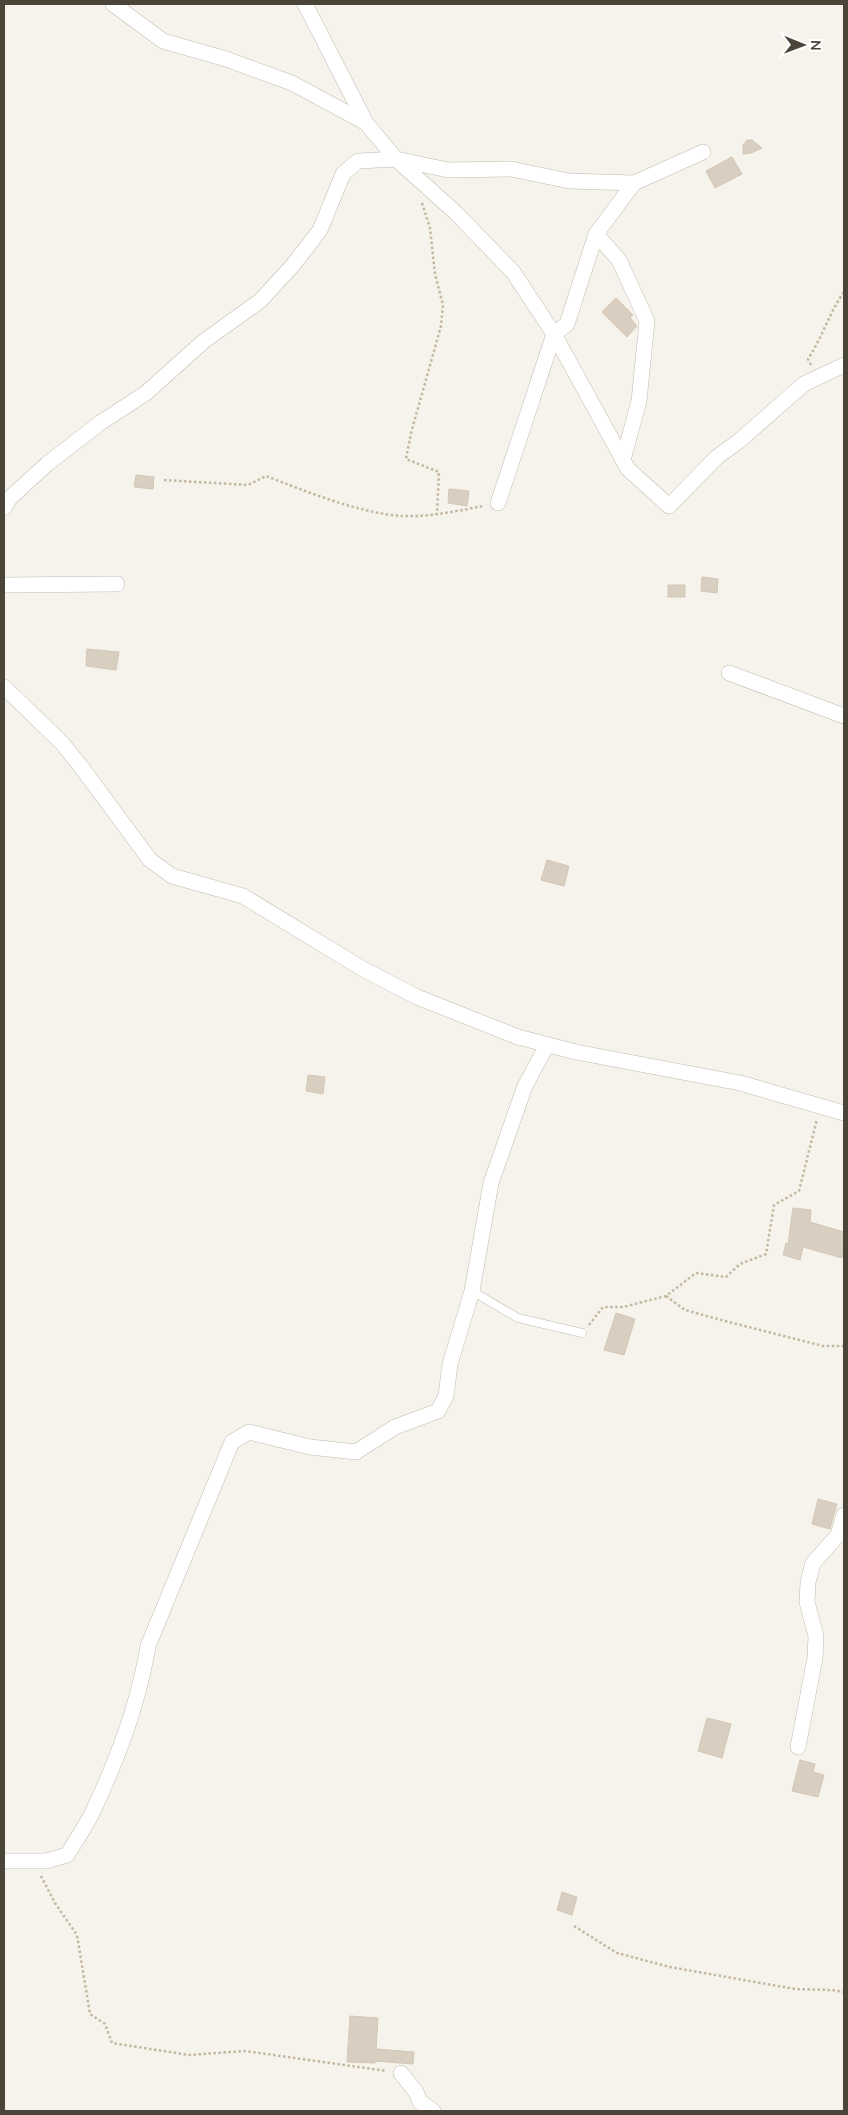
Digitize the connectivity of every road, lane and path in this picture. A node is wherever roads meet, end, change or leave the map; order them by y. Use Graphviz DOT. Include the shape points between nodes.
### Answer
graph roads {
  1 [pos="113,4"];
  2 [pos="305,4"];
  3 [pos="366,122"];
  4 [pos="702,152"];
  5 [pos="396,159"];
  6 [pos="419,179"];
  7 [pos="634,183"];
  8 [pos="596,234"];
  9 [pos="844,292"];
  10 [pos="554,334"];
  11 [pos="844,365"];
  12 [pos="818,377"];
  13 [pos="622,460"];
  14 [pos="164,480"];
  15 [pos="498,503"];
  16 [pos="4,508"];
  17 [pos="437,514"];
  18 [pos="116,584"];
  19 [pos="4,585"];
  20 [pos="729,673"];
  21 [pos="4,687"];
  22 [pos="844,716"];
  23 [pos="547,1045"];
  24 [pos="820,1106"];
  25 [pos="844,1113"];
  26 [pos="472,1291"];
  27 [pos="666,1296"];
  28 [pos="582,1334"];
  29 [pos="844,1346"];
  30 [pos="844,1515"];
  31 [pos="798,1747"];
  32 [pos="4,1860"];
  33 [pos="34,1861"];
  34 [pos="574,1926"];
  35 [pos="844,1992"];
  36 [pos="401,2073"];
  37 [pos="433,2111"];
  1 -- 3 [label="street" via="163,41 292,83"];
  2 -- 3 [label="street"];
  3 -- 5 [label="street"];
  4 -- 7 [label="street"];
  5 -- 6 [label="street"];
  5 -- 7 [label="street" via="448,170 511,169 569,181"];
  5 -- 16 [label="street" via="358,161 343,174 320,230 260,301 204,341 146,393 47,464 10,498"];
  6 -- 10 [label="street" via="513,272"];
  6 -- 17 [label="path" via="443,304 441,326 406,460 439,472"];
  7 -- 8 [label="street"];
  8 -- 10 [label="street" via="566,324"];
  8 -- 13 [label="street" via="619,260 647,321 639,401"];
  9 -- 12 [label="path" via="808,359"];
  10 -- 13 [label="street"];
  10 -- 15 [label="street"];
  11 -- 12 [label="street"];
  12 -- 13 [label="street" via="804,384 717,457 669,506"];
  14 -- 17 [label="path" via="248,485 266,476 377,514"];
  15 -- 17 [label="path"];
  18 -- 19 [label="street"];
  20 -- 22 [label="street"];
  21 -- 23 [label="street" via="62,743 150,860 172,876 243,896 362,969 417,997"];
  23 -- 24 [label="street" via="740,1083"];
  23 -- 26 [label="street" via="525,1086 491,1183"];
  24 -- 25 [label="street"];
  24 -- 27 [label="path" via="799,1191 774,1205 766,1254 740,1264 726,1277 696,1273"];
  26 -- 28 [label="lane" via="518,1318"];
  26 -- 33 [label="street" via="450,1364 446,1396 438,1411 395,1427 356,1452 310,1447 249,1432 232,1442 148,1646 143,1675 122,1740 94,1810 67,1855"];
  27 -- 28 [label="path" via="623,1307 603,1307"];
  27 -- 29 [label="path" via="685,1310 823,1346"];
  30 -- 31 [label="street" via="838,1535 813,1563 808,1582 808,1602 816,1636 815,1658"];
  32 -- 33 [label="street"];
  33 -- 36 [label="path" via="55,1903 77,1935 90,2014 105,2024 112,2043 189,2055 245,2051"];
  34 -- 35 [label="path" via="617,1953 670,1967 795,1989"];
  36 -- 37 [label="street" via="420,2102"];
}
